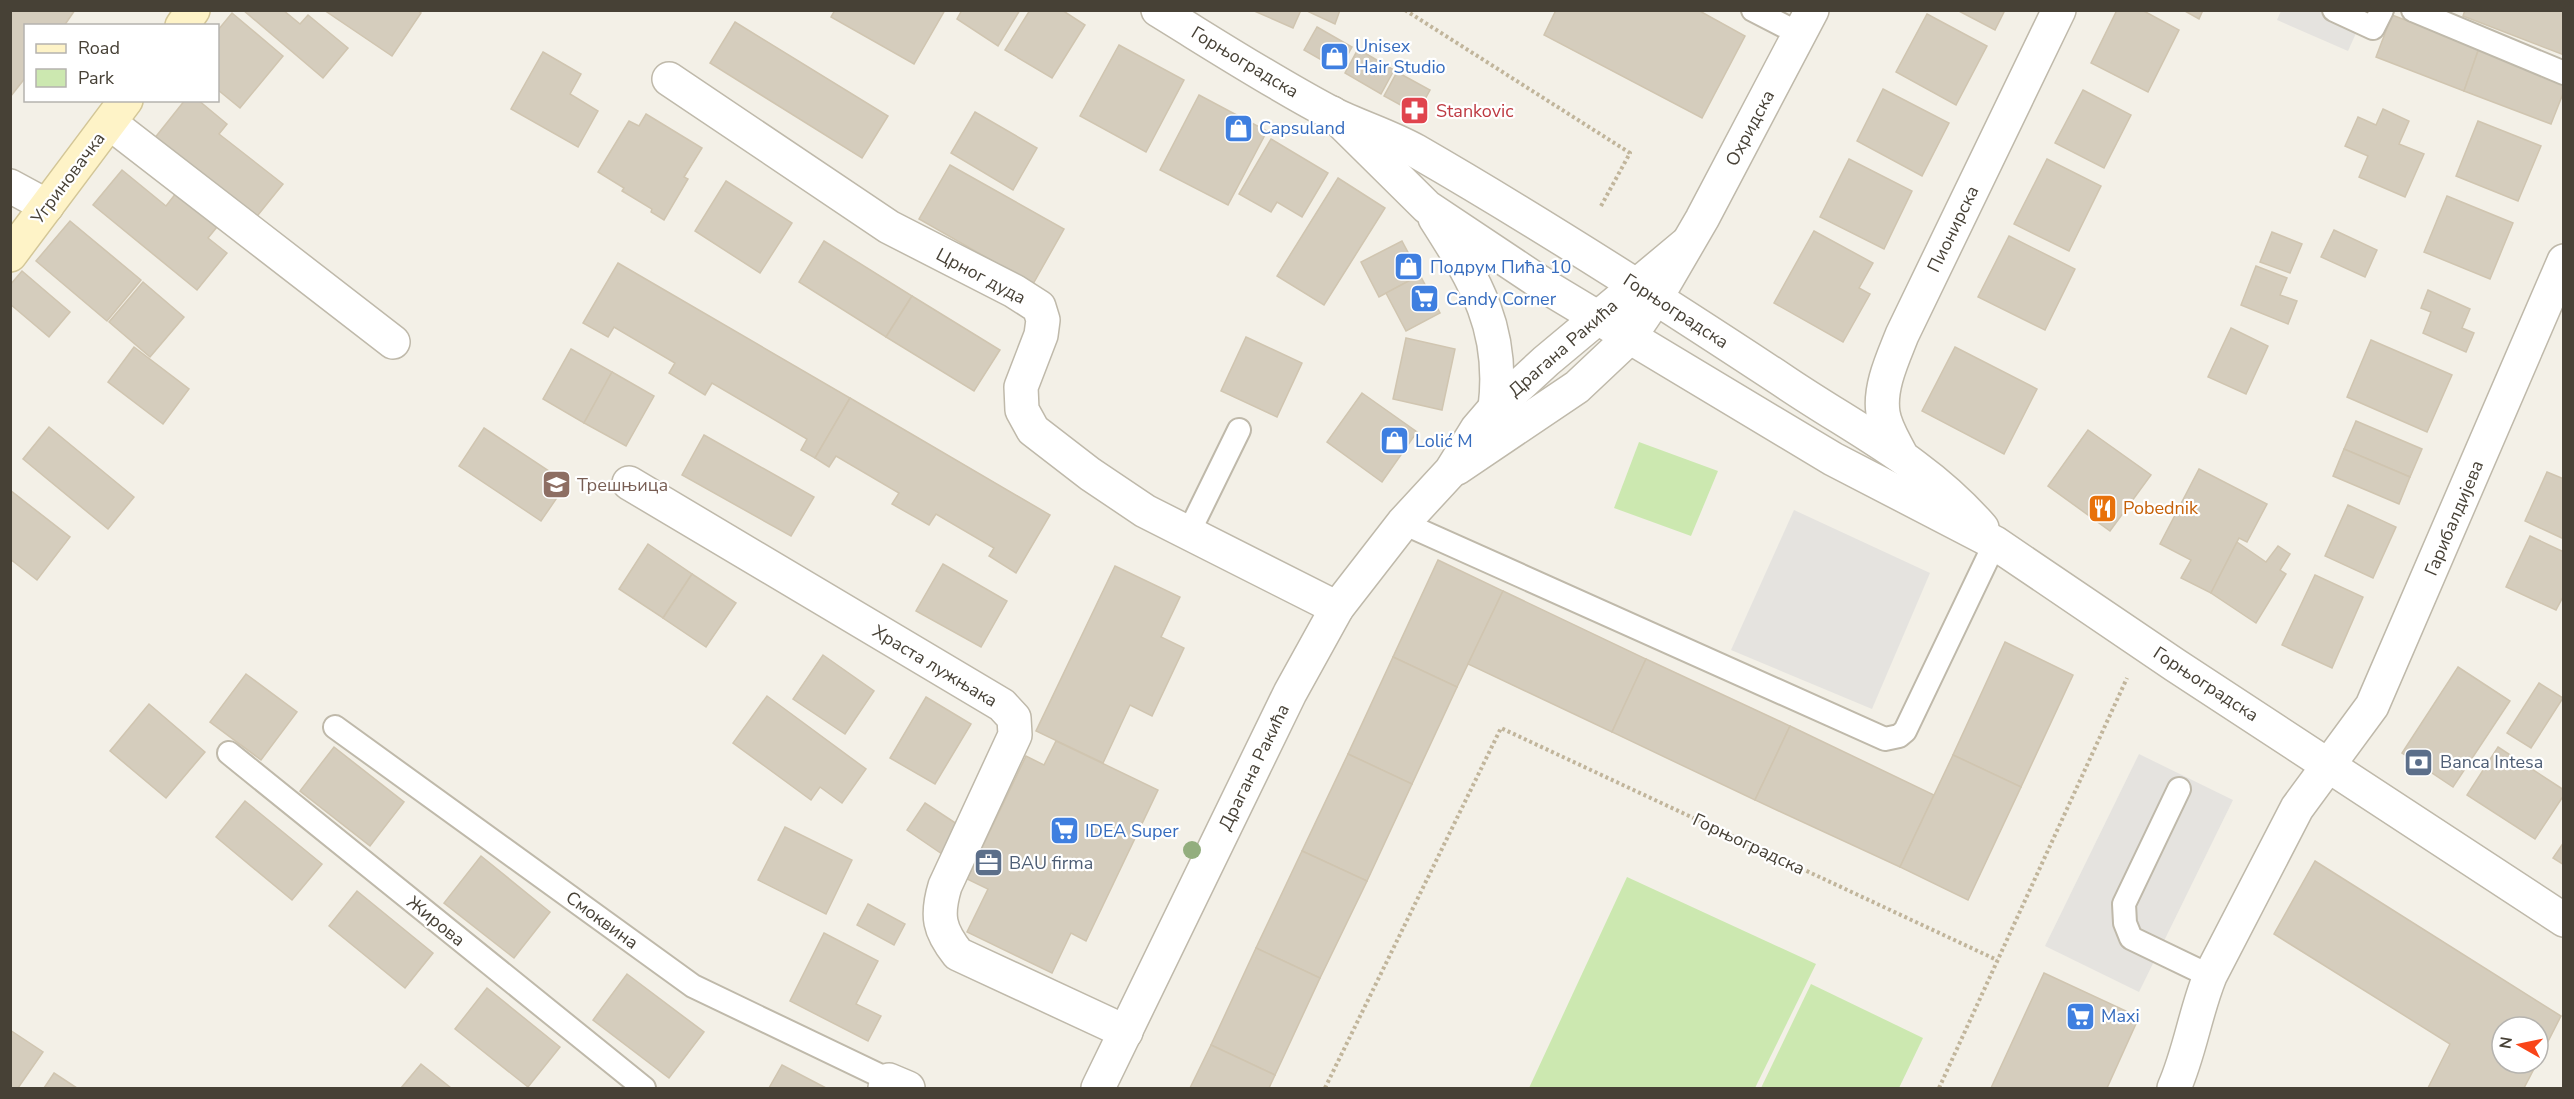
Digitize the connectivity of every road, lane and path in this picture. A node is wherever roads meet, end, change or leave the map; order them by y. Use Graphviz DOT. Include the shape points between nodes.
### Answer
graph roads {
  1 [pos="193,10"];
  2 [pos="1158,10"];
  3 [pos="1405,10"];
  4 [pos="1754,10"];
  5 [pos="2059,10"];
  6 [pos="2334,10"];
  7 [pos="2382,10"];
  8 [pos="2413,10"];
  9 [pos="1806,22"];
  10 [pos="183,24"];
  11 [pos="2564,73"];
  12 [pos="669,79"];
  13 [pos="118,112"];
  14 [pos="1332,113"];
  15 [pos="10,186"];
  16 [pos="47,206"];
  17 [pos="1602,206"];
  18 [pos="1427,207"];
  19 [pos="1685,245"];
  20 [pos="10,255"];
  21 [pos="2564,261"];
  22 [pos="1645,292"];
  23 [pos="1597,318"];
  24 [pos="1629,338"];
  25 [pos="393,342"];
  26 [pos="1495,408"];
  27 [pos="1239,430"];
  28 [pos="1900,453"];
  29 [pos="1451,471"];
  30 [pos="629,483"];
  31 [pos="1403,523"];
  32 [pos="1188,534"];
  33 [pos="1995,543"];
  34 [pos="1337,608"];
  35 [pos="2143,643"];
  36 [pos="335,727"];
  37 [pos="229,753"];
  38 [pos="2329,764"];
  39 [pos="2179,789"];
  40 [pos="2564,920"];
  41 [pos="1997,960"];
  42 [pos="2210,976"];
  43 [pos="1126,1032"];
  44 [pos="894,1086"];
  45 [pos="644,1089"];
  46 [pos="1098,1089"];
  47 [pos="1325,1089"];
  48 [pos="1939,1089"];
  49 [pos="2174,1089"];
  1 -- 10 [label="main road"];
  2 -- 14 [label="street, Горњоградска"];
  3 -- 17 [label="path" via="1630,153"];
  4 -- 9 [label="lane"];
  5 -- 28 [label="street, Пионирска" via="1902,335 1883,399 1883,414"];
  6 -- 7 [label="lane" via="2373,28"];
  8 -- 11 [label="lane"];
  9 -- 19 [label="street, Охридска"];
  12 -- 32 [label="street, Црног дуда" via="889,227 1038,307 1043,320 1041,334 1021,387 1022,410 1033,430 1136,505"];
  13 -- 16 [label="main road, Угриновачка"];
  13 -- 25 [label="street"];
  14 -- 18 [label="street, Горњоградска"];
  14 -- 22 [label="street, Горњоградска" via="1413,149 1578,247"];
  15 -- 16 [label="street"];
  16 -- 20 [label="main road, Угриновачка"];
  18 -- 23 [label="street, Горњоградска"];
  18 -- 26 [label="street" via="1475,286 1494,334 1498,361"];
  19 -- 22 [label="street, Драгана Ракића"];
  21 -- 38 [label="street, Гарибалдијева" via="2372,706"];
  22 -- 23 [label="street, Драгана Ракића"];
  22 -- 24 [label="street, Драгана Ракића"];
  22 -- 28 [label="street, Горњоградска"];
  23 -- 24 [label="street, Горњоградска"];
  23 -- 26 [label="street, Драгана Ракића"];
  24 -- 29 [label="street, Драгана Ракића" via="1576,387"];
  24 -- 33 [label="street, Горњоградска" via="1833,459"];
  26 -- 29 [label="street, Драгана Ракића"];
  27 -- 32 [label="lane"];
  28 -- 33 [label="street, Горњоградска" via="1958,500"];
  29 -- 31 [label="street, Драгана Ракића"];
  30 -- 43 [label="street, Храста лужњака" via="1002,705 1014,718 1015,735 945,886 940,903 943,933 958,954"];
  31 -- 33 [label="lane" via="1885,739 1905,731"];
  31 -- 34 [label="street, Драгана Ракића"];
  32 -- 34 [label="street, Црног дуда"];
  33 -- 35 [label="street, Горњоградска"];
  34 -- 43 [label="street, Драгана Ракића" via="1290,693"];
  35 -- 38 [label="street, Горњоградска"];
  35 -- 41 [label="path"];
  36 -- 44 [label="lane, Смоквина" via="693,986"];
  37 -- 45 [label="lane, Жирова"];
  38 -- 40 [label="street, Горњоградска"];
  38 -- 42 [label="street" via="2297,808"];
  39 -- 42 [label="lane" via="2124,904 2125,923 2131,938"];
  41 -- 47 [label="path, Горњоградска" via="1501,728"];
  41 -- 48 [label="path"];
  42 -- 49 [label="street" via="2200,1001 2188,1056"];
  43 -- 46 [label="street, Драгана Ракића"];
}
